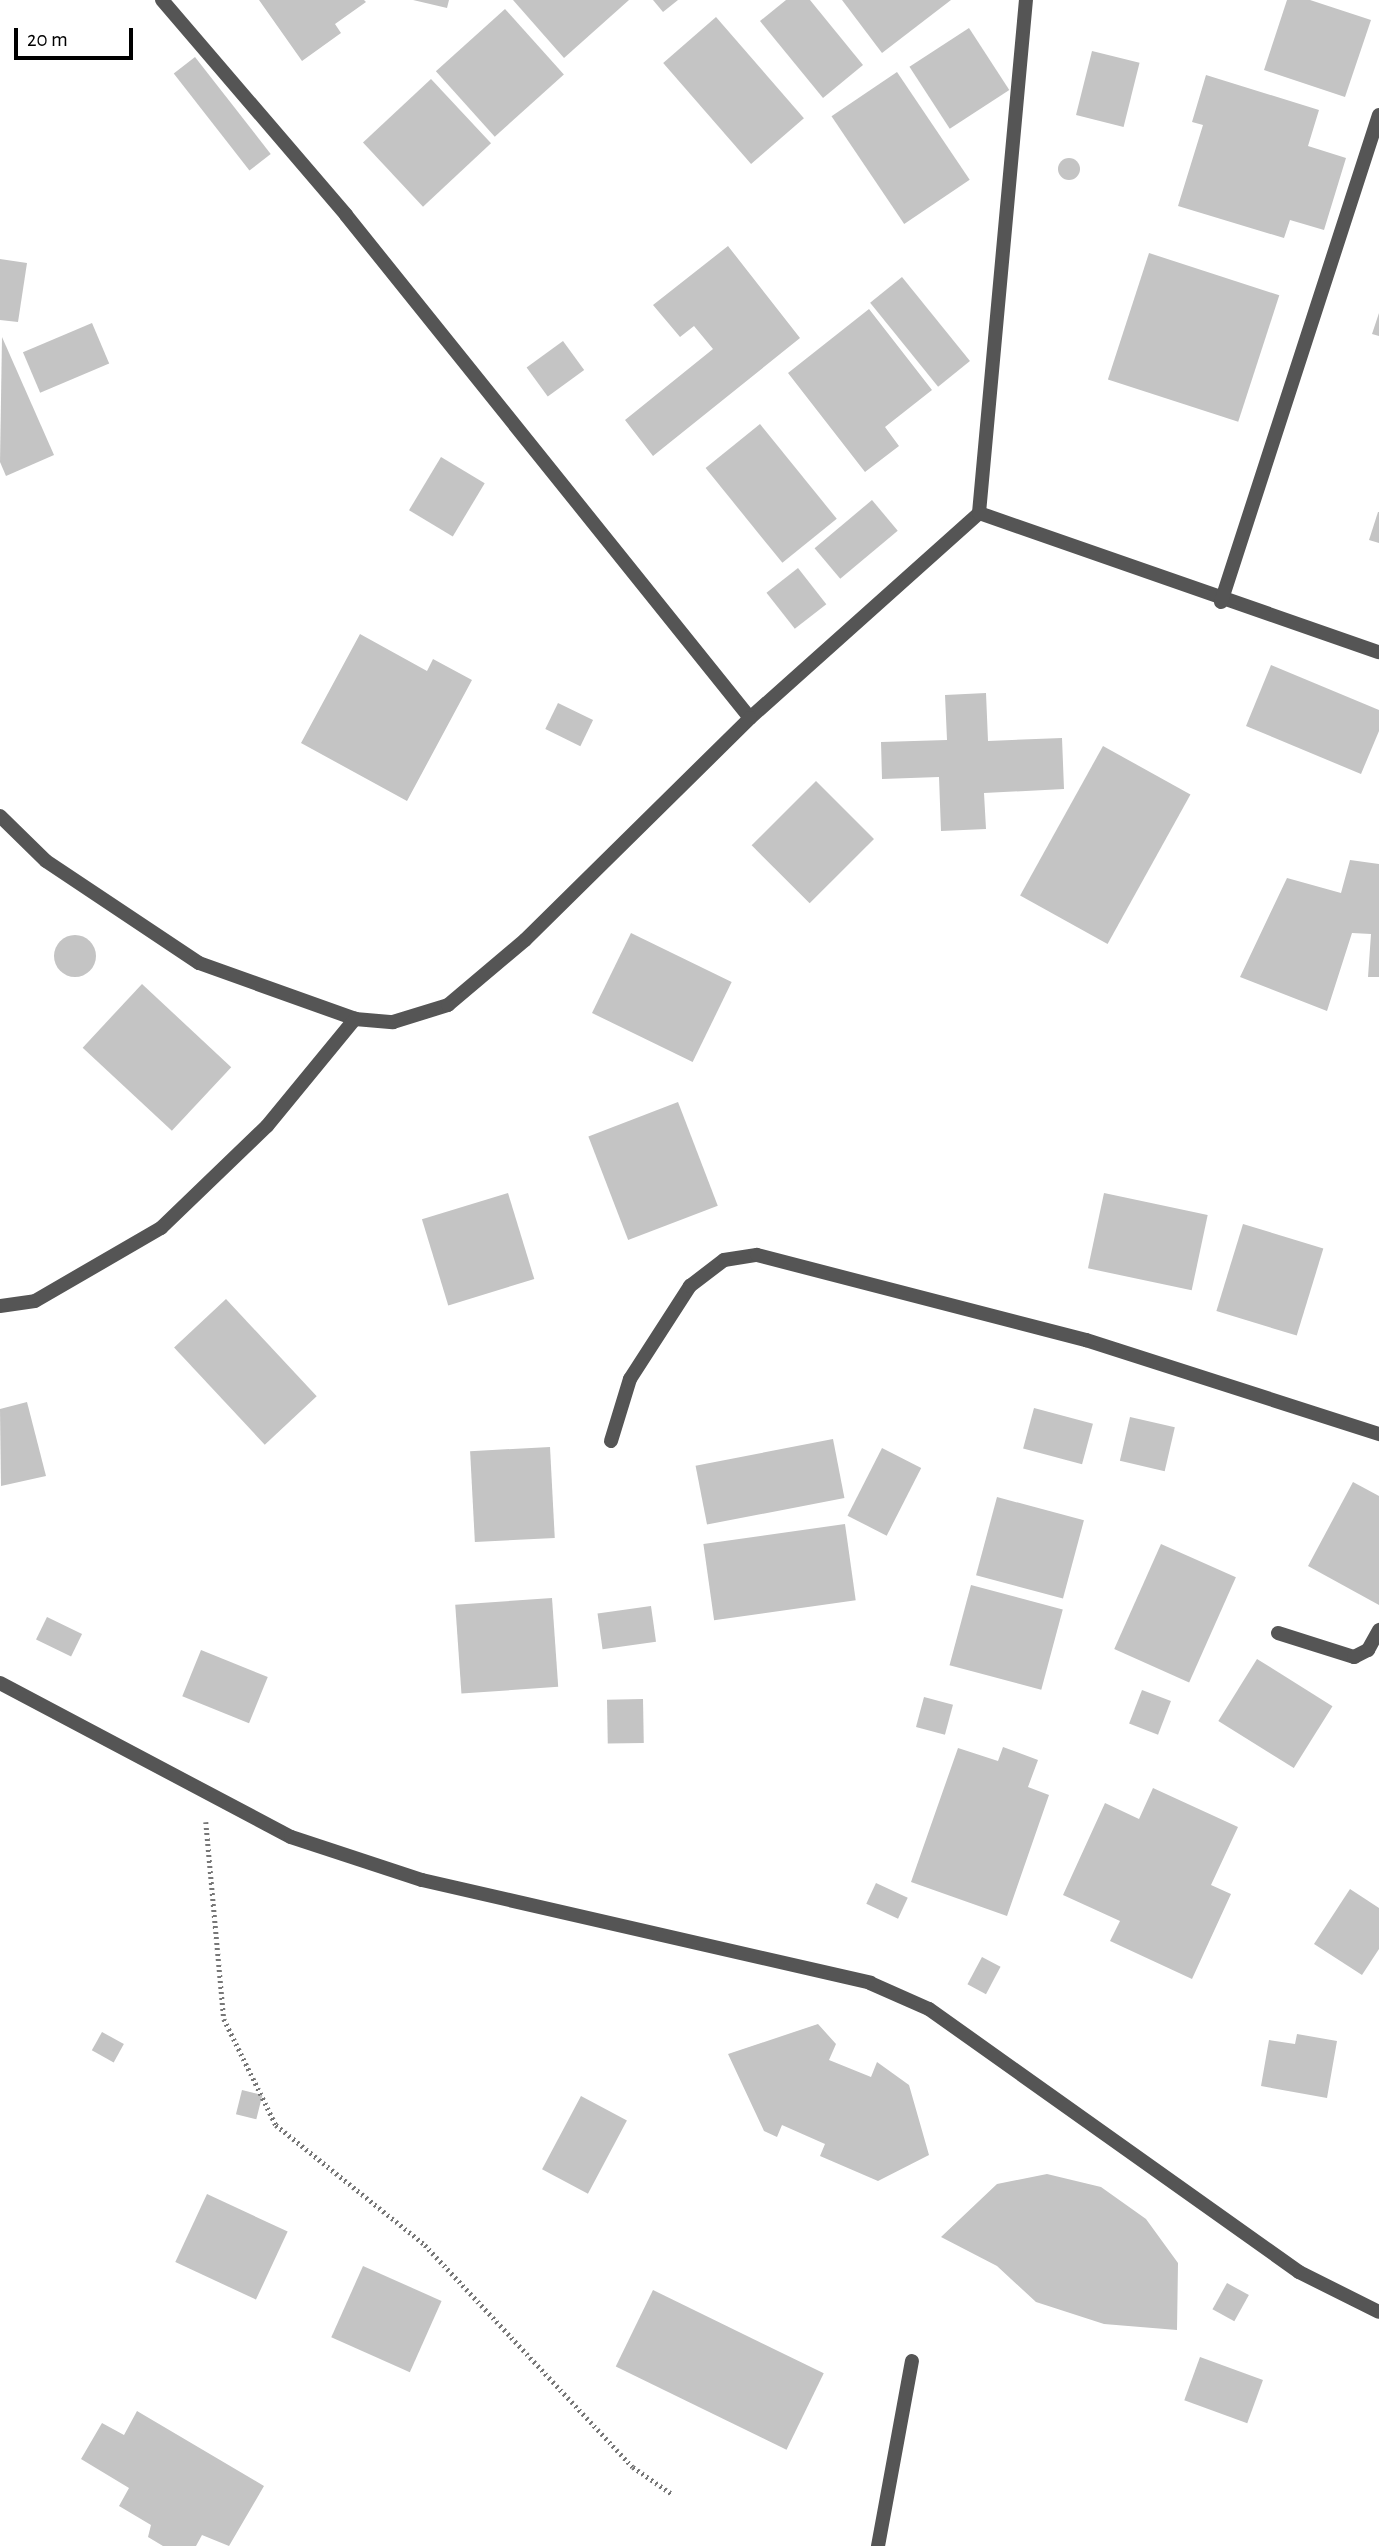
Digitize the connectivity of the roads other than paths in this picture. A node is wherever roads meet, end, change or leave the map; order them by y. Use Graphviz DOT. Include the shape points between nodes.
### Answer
graph roads {
  1 [pos="162,0"];
  2 [pos="1026,0"];
  3 [pos="1379,115"];
  4 [pos="979,513"];
  5 [pos="1221,602"];
  6 [pos="1379,652"];
  7 [pos="750,718"];
  8 [pos="0,816"];
  9 [pos="355,1019"];
  10 [pos="0,1306"];
  11 [pos="1379,1434"];
  12 [pos="611,1441"];
  13 [pos="1379,1630"];
  14 [pos="1278,1633"];
  15 [pos="0,1683"];
  16 [pos="1379,2312"];
  17 [pos="912,2361"];
  18 [pos="878,2546"];
  1 -- 7 [label="street" via="346,215"];
  2 -- 4 [label="street"];
  3 -- 5 [label="street"];
  4 -- 5 [label="street"];
  4 -- 7 [label="street"];
  5 -- 6 [label="street"];
  7 -- 9 [label="street" via="525,940 448,1005 393,1022"];
  8 -- 9 [label="street" via="46,861 199,963"];
  9 -- 10 [label="street" via="267,1126 161,1228 35,1301"];
  11 -- 12 [label="street" via="1086,1340 757,1255 717,1263 690,1286 630,1379"];
  13 -- 14 [label="street" via="1368,1650 1354,1657"];
  15 -- 16 [label="street" via="291,1837 422,1880 870,1983 929,2009 1299,2272"];
  17 -- 18 [label="street"];
}
